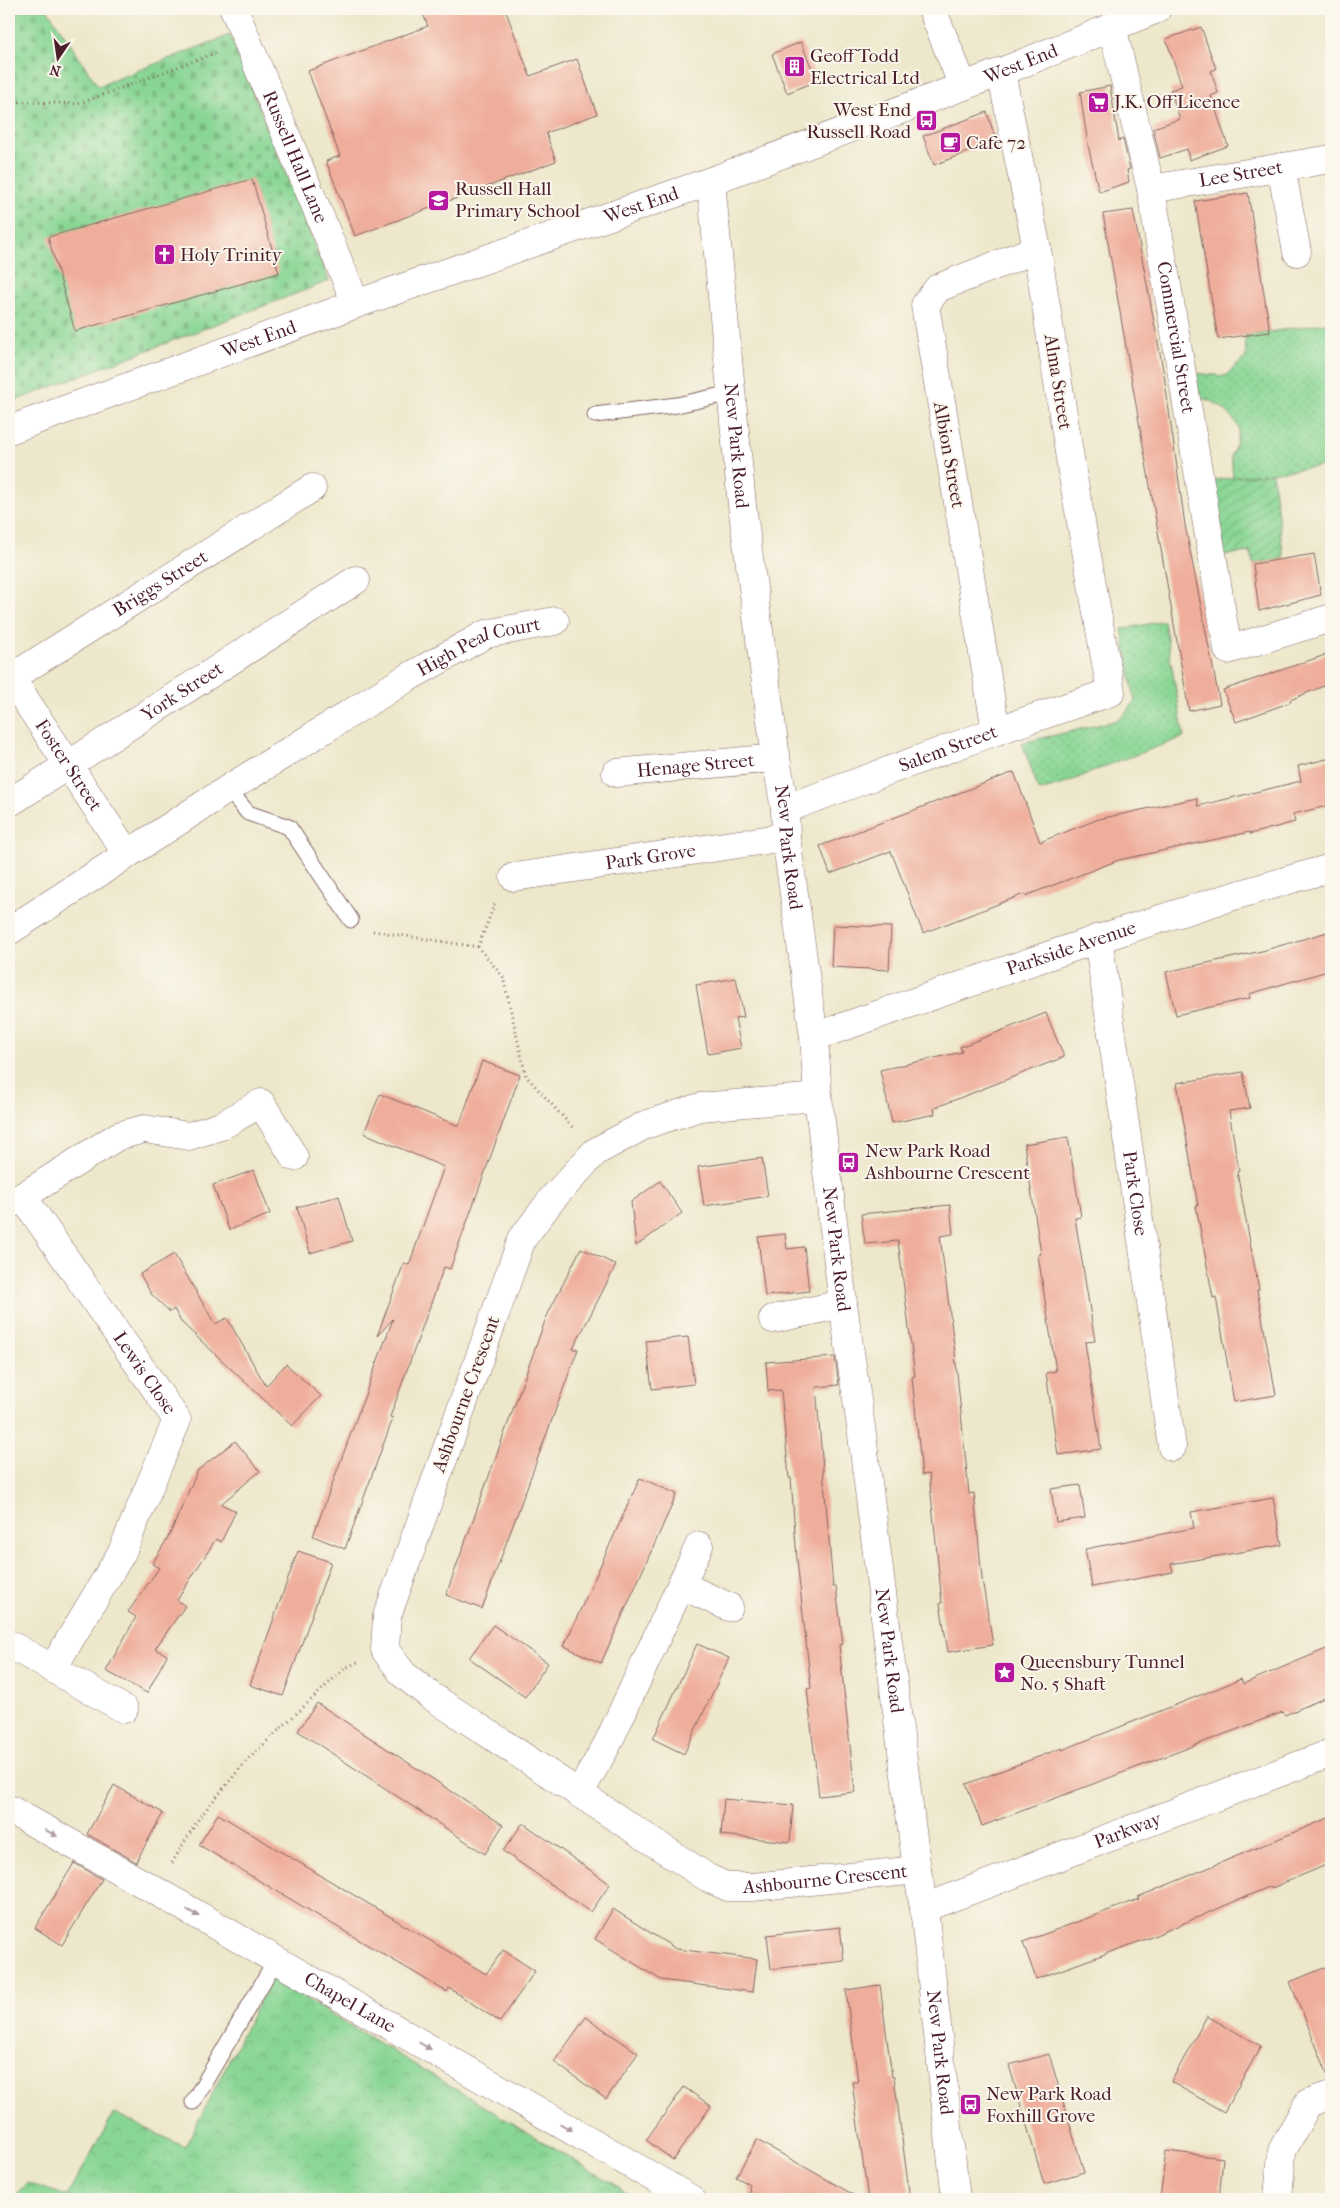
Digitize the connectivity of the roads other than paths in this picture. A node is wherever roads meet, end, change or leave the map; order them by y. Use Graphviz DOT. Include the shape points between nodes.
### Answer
graph roads {
  1 [pos="234,9"];
  2 [pos="932,9"];
  3 [pos="1158,9"];
  4 [pos="1112,26"];
  5 [pos="1001,72"];
  6 [pos="963,86"];
  7 [pos="1331,159"];
  8 [pos="1281,167"];
  9 [pos="711,181"];
  10 [pos="1151,190"];
  11 [pos="1037,249"];
  12 [pos="1297,252"];
  13 [pos="356,304"];
  14 [pos="731,393"];
  15 [pos="595,415"];
  16 [pos="9,430"];
  17 [pos="312,488"];
  18 [pos="356,580"];
  19 [pos="1331,618"];
  20 [pos="555,621"];
  21 [pos="9,677"];
  22 [pos="1112,692"];
  23 [pos="996,731"];
  24 [pos="776,758"];
  25 [pos="68,765"];
  26 [pos="616,773"];
  27 [pos="228,789"];
  28 [pos="9,803"];
  29 [pos="785,809"];
  30 [pos="786,837"];
  31 [pos="127,854"];
  32 [pos="1331,868"];
  33 [pos="514,878"];
  34 [pos="351,920"];
  35 [pos="9,931"];
  36 [pos="1098,938"];
  37 [pos="814,1037"];
  38 [pos="818,1097"];
  39 [pos="294,1157"];
  40 [pos="16,1201"];
  41 [pos="843,1304"];
  42 [pos="774,1319"];
  43 [pos="1172,1447"];
  44 [pos="699,1546"];
  45 [pos="682,1585"];
  46 [pos="729,1608"];
  47 [pos="9,1644"];
  48 [pos="53,1668"];
  49 [pos="124,1709"];
  50 [pos="1331,1753"];
  51 [pos="579,1794"];
  52 [pos="9,1809"];
  53 [pos="917,1870"];
  54 [pos="924,1908"];
  55 [pos="276,1960"];
  56 [pos="1331,2095"];
  57 [pos="193,2102"];
  58 [pos="690,2199"];
  59 [pos="956,2199"];
  60 [pos="1278,2199"];
  1 -- 13 [label="street, Russell Hall Lane"];
  2 -- 6 [label="street"];
  3 -- 4 [label="street, West End"];
  4 -- 5 [label="street, West End"];
  4 -- 10 [label="street, Commercial Street"];
  5 -- 6 [label="street, West End"];
  5 -- 11 [label="street, Alma Street"];
  6 -- 9 [label="street, West End"];
  7 -- 8 [label="street, Lee Street"];
  8 -- 10 [label="street, Lee Street"];
  8 -- 12 [label="street"];
  9 -- 13 [label="street, West End"];
  9 -- 14 [label="street, New Park Road"];
  10 -- 19 [label="street, Commercial Street" via="1228,650"];
  11 -- 22 [label="street, Alma Street" via="1072,471"];
  11 -- 23 [label="street, Albion Street" via="938,288 924,305"];
  13 -- 16 [label="street, West End"];
  14 -- 15 [label="lane"];
  14 -- 24 [label="street, New Park Road" via="742,505"];
  17 -- 21 [label="street, Briggs Street"];
  18 -- 25 [label="street, York Street"];
  20 -- 27 [label="street, High Peal Court" via="486,634 407,678"];
  21 -- 25 [label="street, Foster Street"];
  22 -- 23 [label="street, Salem Street"];
  23 -- 29 [label="street, Salem Street"];
  24 -- 26 [label="street, Henage Street"];
  24 -- 29 [label="street, New Park Road"];
  25 -- 28 [label="street, York Street"];
  25 -- 31 [label="street, Foster Street"];
  27 -- 31 [label="street, High Peal Court"];
  27 -- 34 [label="lane" via="248,813 289,827"];
  29 -- 30 [label="street, New Park Road"];
  30 -- 33 [label="street, Park Grove"];
  30 -- 37 [label="street, New Park Road"];
  31 -- 35 [label="street, High Peal Court"];
  32 -- 36 [label="street, Parkside Avenue"];
  36 -- 37 [label="street, Parkside Avenue"];
  36 -- 43 [label="street, Park Close"];
  37 -- 38 [label="street, New Park Road"];
  38 -- 41 [label="street, New Park Road"];
  38 -- 51 [label="street, Ashbourne Crescent" via="700,1108 645,1126 595,1152 552,1199 522,1239 387,1616 386,1650 403,1674 430,1696"];
  39 -- 40 [label="street" via="261,1103 221,1126 188,1136 144,1129 118,1136"];
  40 -- 48 [label="street, Lewis Close" via="177,1420 122,1552"];
  41 -- 42 [label="street"];
  41 -- 53 [label="street, New Park Road"];
  44 -- 45 [label="street"];
  45 -- 46 [label="street"];
  45 -- 51 [label="street" via="607,1745"];
  47 -- 48 [label="street"];
  48 -- 49 [label="street"];
  50 -- 54 [label="street, Parkway"];
  51 -- 53 [label="street, Ashbourne Crescent" via="708,1878 728,1887"];
  52 -- 55 [label="street, Chapel Lane, one-way"];
  53 -- 54 [label="street, New Park Road"];
  54 -- 59 [label="street, New Park Road"];
  55 -- 57 [label="lane"];
  55 -- 58 [label="street, Chapel Lane, one-way"];
  56 -- 60 [label="street" via="1308,2103 1282,2151"];
}
